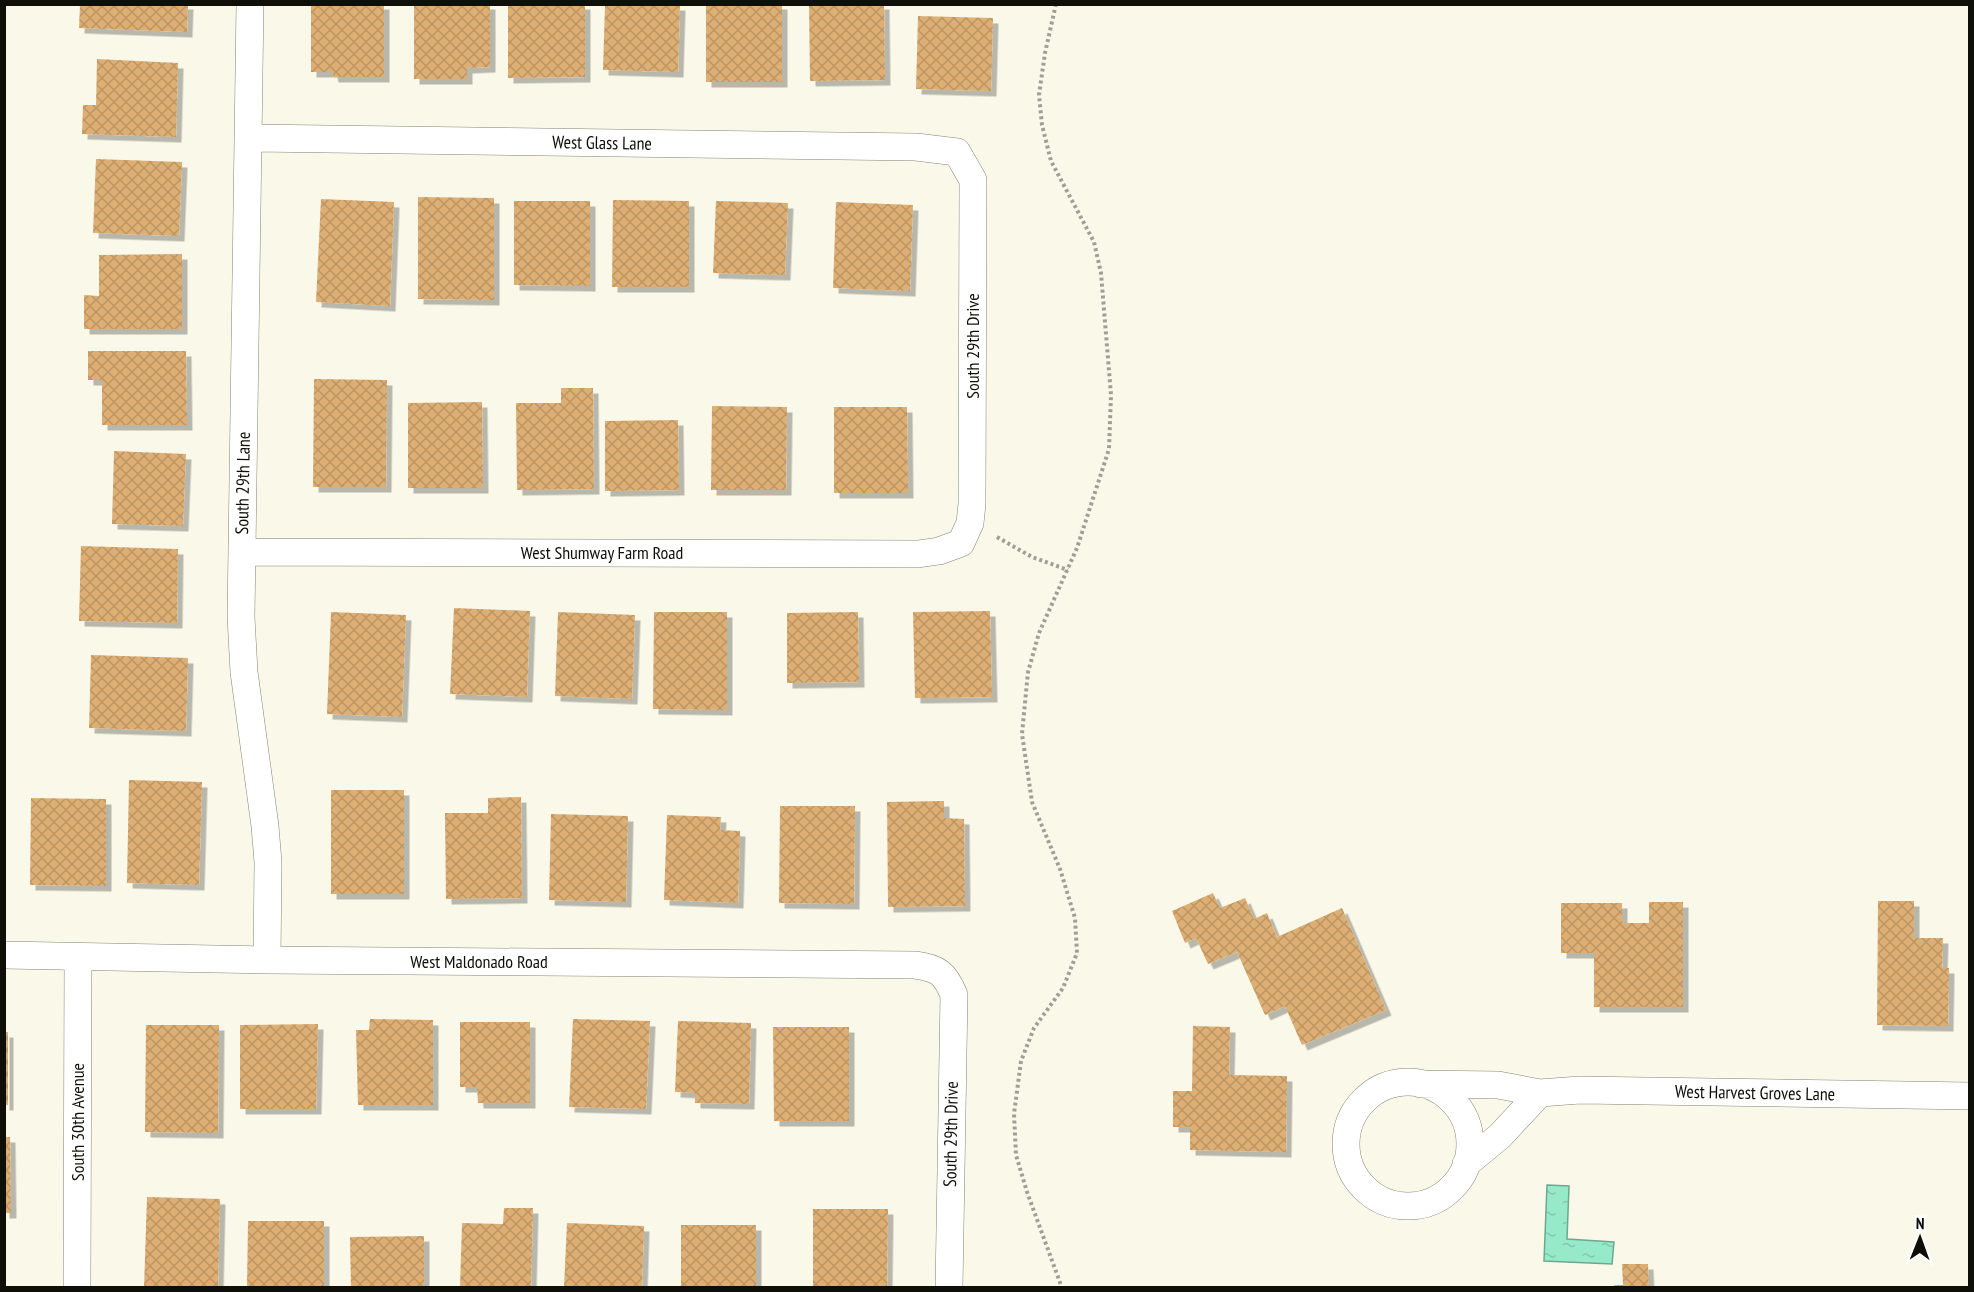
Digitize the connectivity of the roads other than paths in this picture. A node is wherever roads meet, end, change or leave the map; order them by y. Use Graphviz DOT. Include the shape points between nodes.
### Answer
graph roads {
  1 [pos="250,4"];
  2 [pos="248,138"];
  3 [pos="957,152"];
  4 [pos="966,533"];
  5 [pos="242,552"];
  6 [pos="4,955"];
  7 [pos="78,957"];
  8 [pos="267,960"];
  9 [pos="948,981"];
  10 [pos="1422,1084"];
  11 [pos="1540,1093"];
  12 [pos="1970,1096"];
  13 [pos="1466,1164"];
  14 [pos="77,1287"];
  15 [pos="949,1287"];
  1 -- 2 [label="street, South 29th Lane"];
  2 -- 3 [label="street, West Glass Lane" via="916,147"];
  2 -- 5 [label="street, South 29th Lane"];
  3 -- 4 [label="street, South 29th Drive" via="973,180 972,504"];
  4 -- 5 [label="street, West Shumway Farm Road" via="939,551 918,554"];
  5 -- 8 [label="street, South 29th Lane" via="243,672 268,862"];
  6 -- 7 [label="street, West Maldonado Road"];
  7 -- 8 [label="street, West Maldonado Road"];
  7 -- 14 [label="street, South 30th Avenue"];
  8 -- 9 [label="street, West Maldonado Road" via="915,965 931,968"];
  9 -- 15 [label="street, South 29th Drive" via="954,995"];
  10 -- 11 [label="street, West Harvest Groves Lane" via="1498,1085"];
  10 -- 13 [label="street, West Harvest Groves Lane" via="1436,1088 1453,1101 1464,1117 1470,1136"];
  10 -- 13 [label="street, West Harvest Groves Lane" via="1396,1082 1377,1089 1361,1102 1349,1120 1345,1141 1347,1162 1357,1181 1372,1196 1391,1205 1412,1207 1433,1202 1450,1191"];
  11 -- 12 [label="street, West Harvest Groves Lane" via="1580,1090"];
  11 -- 13 [label="street, West Harvest Groves Lane" via="1500,1136"];
}
